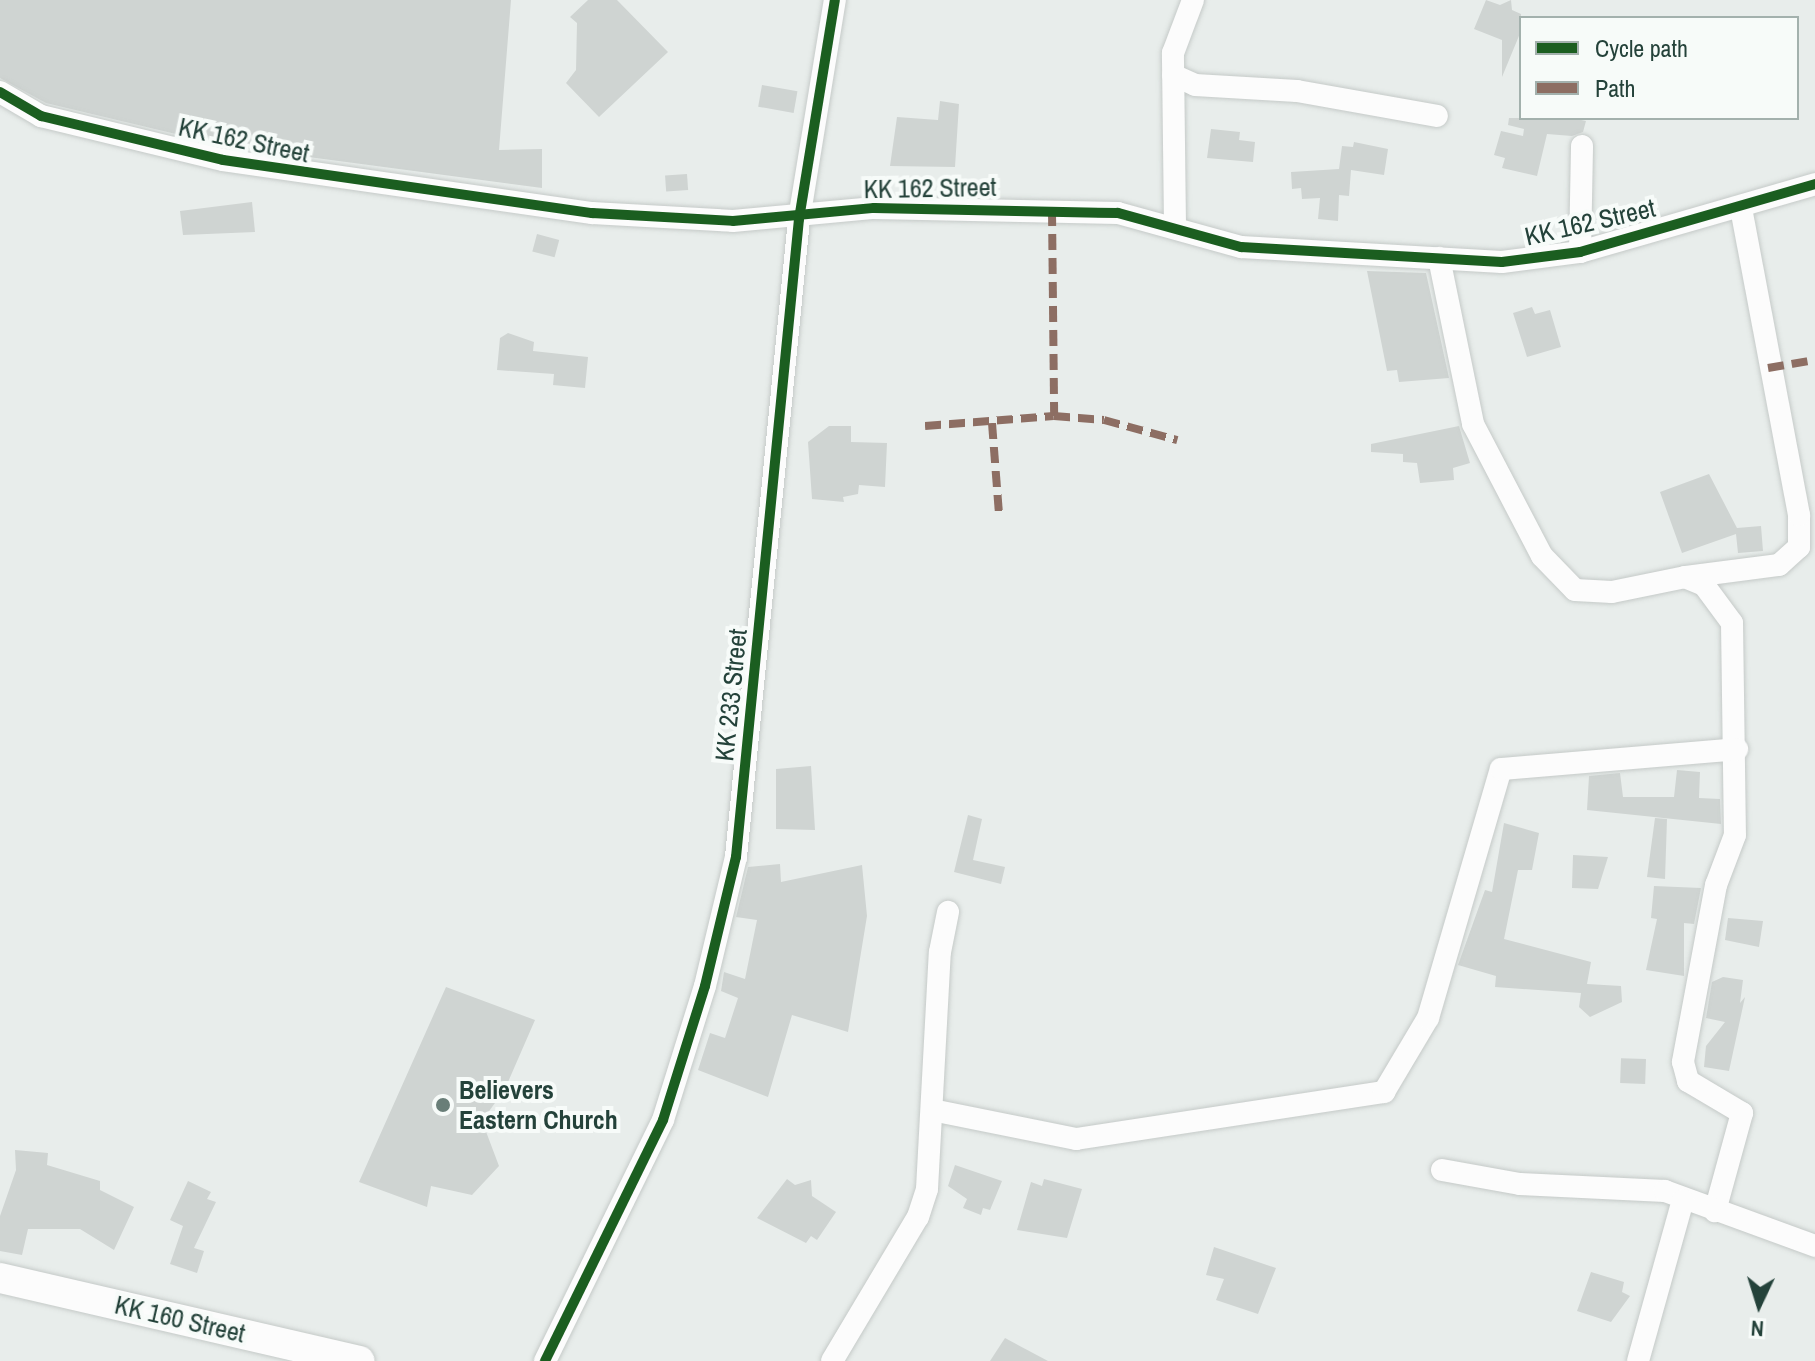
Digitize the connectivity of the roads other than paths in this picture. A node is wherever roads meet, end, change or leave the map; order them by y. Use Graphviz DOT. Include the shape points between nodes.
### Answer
graph roads {
  1 [pos="835,0"];
  2 [pos="1193,0"];
  3 [pos="1173,75"];
  4 [pos="0,92"];
  5 [pos="1437,116"];
  6 [pos="1582,146"];
  7 [pos="1815,184"];
  8 [pos="1741,207"];
  9 [pos="799,219"];
  10 [pos="1175,225"];
  11 [pos="1580,252"];
  12 [pos="1439,258"];
  13 [pos="1685,577"];
  14 [pos="1737,749"];
  15 [pos="948,912"];
  16 [pos="932,1110"];
  17 [pos="1442,1170"];
  18 [pos="1683,1200"];
  19 [pos="1715,1211"];
  20 [pos="1815,1246"];
  21 [pos="0,1278"];
  22 [pos="360,1361"];
  23 [pos="545,1361"];
  24 [pos="832,1361"];
  25 [pos="1638,1361"];
  1 -- 9 [label="street, KK 233 Street"];
  2 -- 3 [label="street" via="1179,28"];
  3 -- 5 [label="street" via="1195,85 1297,91"];
  3 -- 10 [label="street"];
  4 -- 9 [label="street, KK 162 Street" via="41,116 303,175 592,213"];
  6 -- 11 [label="street"];
  7 -- 8 [label="street, KK 162 Street"];
  8 -- 11 [label="street, KK 162 Street"];
  8 -- 13 [label="street" via="1799,515 1799,547 1779,565"];
  9 -- 10 [label="street, KK 162 Street" via="874,208 974,206 1118,213"];
  9 -- 23 [label="street, KK 233 Street" via="736,857 705,986 663,1120"];
  10 -- 12 [label="street, KK 162 Street" via="1241,247"];
  11 -- 12 [label="street, KK 162 Street" via="1502,262"];
  12 -- 13 [label="street" via="1473,424 1542,556 1575,590 1612,592"];
  13 -- 14 [label="street" via="1704,585 1732,623"];
  14 -- 16 [label="street" via="1501,769 1428,1018 1384,1092 1076,1139"];
  14 -- 19 [label="street" via="1735,835 1716,885 1683,1062 1688,1081 1742,1113"];
  15 -- 16 [label="street" via="940,952"];
  16 -- 24 [label="street" via="932,1161 922,1208"];
  17 -- 18 [label="street" via="1520,1184 1654,1189"];
  18 -- 19 [label="street"];
  18 -- 25 [label="street"];
  19 -- 20 [label="street"];
  21 -- 22 [label="main road, KK 160 Street"];
}
